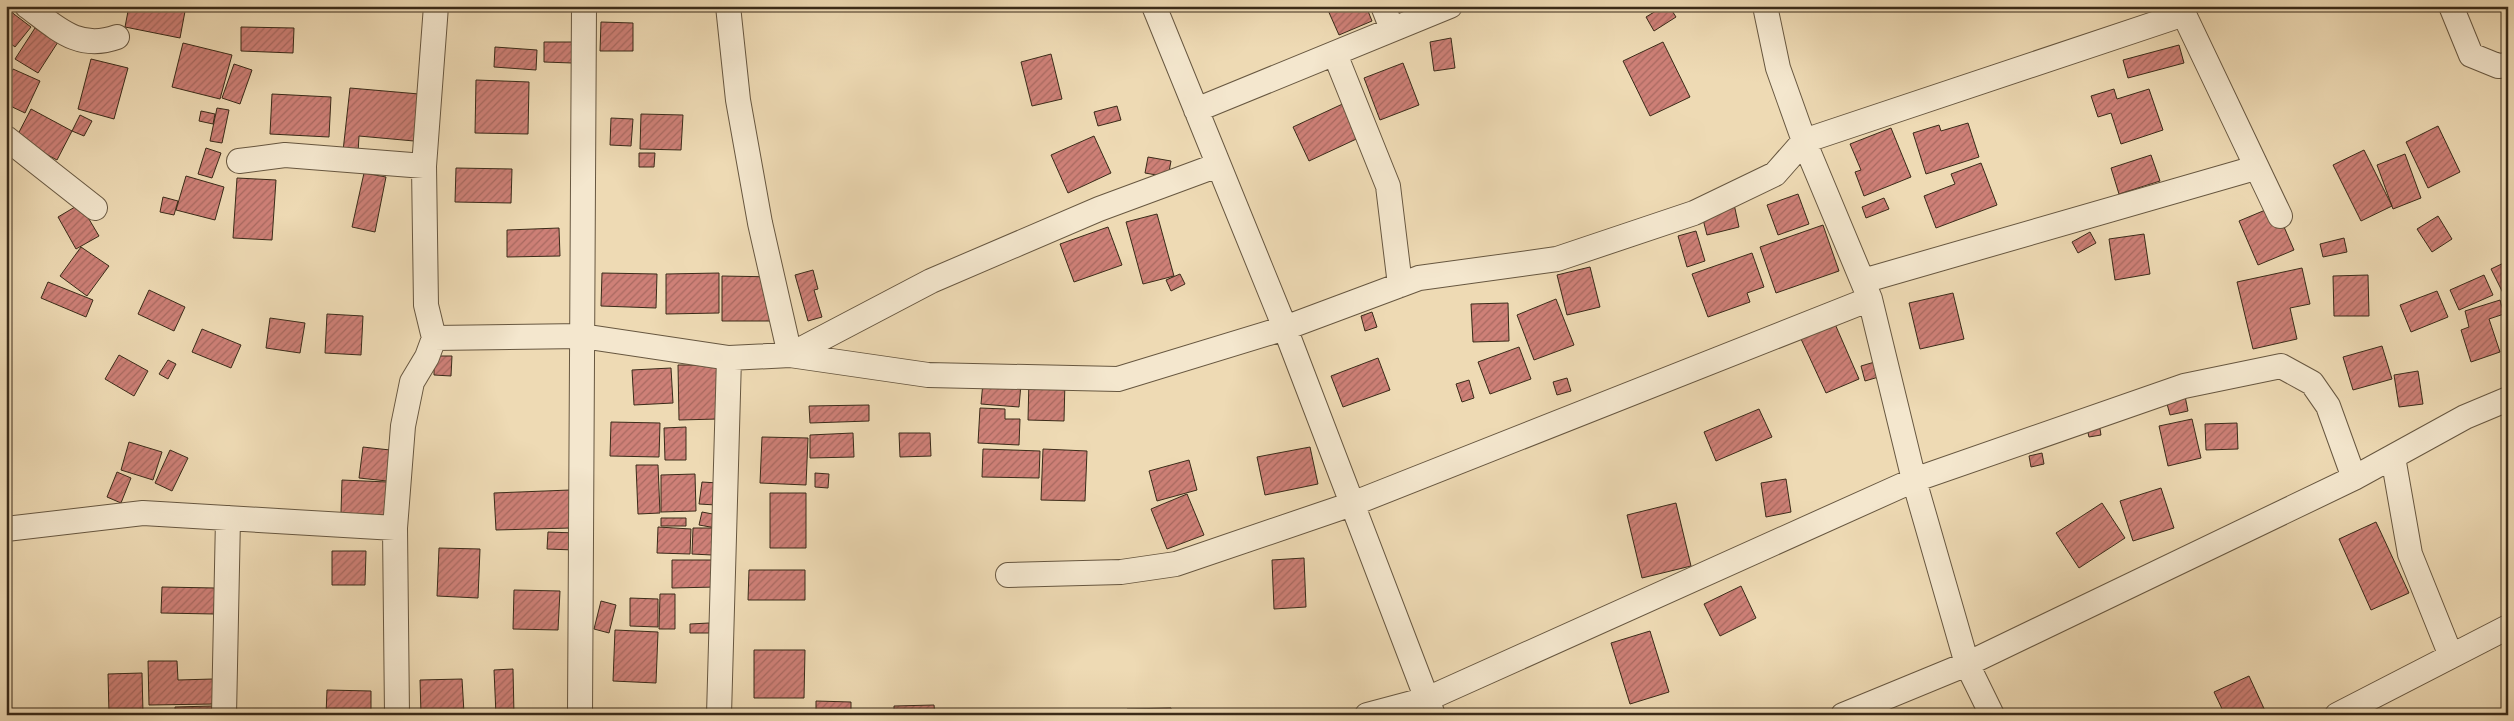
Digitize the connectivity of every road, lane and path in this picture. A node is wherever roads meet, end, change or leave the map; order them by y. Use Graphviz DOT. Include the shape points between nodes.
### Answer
graph roads {
  1 [pos="27,6"];
  2 [pos="436,6"];
  3 [pos="584,6"];
  4 [pos="728,6"];
  5 [pos="1154,6"];
  6 [pos="1383,6"];
  7 [pos="1450,6"];
  8 [pos="1765,6"];
  9 [pos="2451,6"];
  10 [pos="2182,10"];
  11 [pos="1392,29"];
  12 [pos="117,37"];
  13 [pos="1335,54"];
  14 [pos="2508,65"];
  15 [pos="1196,110"];
  16 [pos="6,138"];
  17 [pos="1804,142"];
  18 [pos="239,161"];
  19 [pos="1218,165"];
  20 [pos="424,166"];
  21 [pos="2255,168"];
  22 [pos="95,208"];
  23 [pos="2280,216"];
  24 [pos="1400,285"];
  25 [pos="1867,290"];
  26 [pos="1285,328"];
  27 [pos="582,336"];
  28 [pos="434,338"];
  29 [pos="790,355"];
  30 [pos="729,358"];
  31 [pos="2508,399"];
  32 [pos="2393,457"];
  33 [pos="2354,478"];
  34 [pos="1914,480"];
  35 [pos="1352,504"];
  36 [pos="228,518"];
  37 [pos="395,528"];
  38 [pos="6,529"];
  39 [pos="1008,575"];
  40 [pos="2508,627"];
  41 [pos="2451,656"];
  42 [pos="1967,664"];
  43 [pos="1430,707"];
  44 [pos="224,715"];
  45 [pos="397,715"];
  46 [pos="580,715"];
  47 [pos="719,715"];
  48 [pos="1367,715"];
  49 [pos="1844,715"];
  50 [pos="1992,715"];
  51 [pos="2337,715"];
  1 -- 12 [label="street" via="76,41 101,43"];
  2 -- 20 [label="street"];
  3 -- 27 [label="street"];
  4 -- 29 [label="street" via="738,100 760,223"];
  5 -- 15 [label="street"];
  6 -- 11 [label="street"];
  7 -- 11 [label="street"];
  8 -- 17 [label="street" via="1778,68"];
  9 -- 14 [label="street" via="2471,55 2498,66"];
  10 -- 17 [label="street"];
  10 -- 21 [label="street"];
  11 -- 13 [label="street"];
  13 -- 15 [label="street"];
  13 -- 24 [label="street" via="1388,186"];
  15 -- 19 [label="street"];
  16 -- 22 [label="street"];
  17 -- 24 [label="street" via="1775,174 1694,214 1557,258 1419,278"];
  17 -- 25 [label="street"];
  18 -- 20 [label="street" via="285,155"];
  19 -- 26 [label="street"];
  19 -- 29 [label="street" via="1099,209 931,281"];
  20 -- 28 [label="street" via="426,305"];
  21 -- 23 [label="street"];
  21 -- 25 [label="street"];
  24 -- 26 [label="street"];
  25 -- 34 [label="street"];
  25 -- 35 [label="street"];
  26 -- 29 [label="street" via="1118,379 928,375"];
  26 -- 35 [label="street"];
  27 -- 28 [label="street"];
  27 -- 30 [label="street"];
  27 -- 46 [label="street"];
  28 -- 37 [label="street" via="427,358 412,382 403,426"];
  29 -- 30 [label="street"];
  30 -- 47 [label="street"];
  31 -- 32 [label="street" via="2465,417"];
  32 -- 33 [label="street"];
  32 -- 41 [label="street" via="2410,554"];
  33 -- 34 [label="street" via="2328,406 2312,383 2281,366 2184,386"];
  33 -- 42 [label="street"];
  34 -- 42 [label="street"];
  34 -- 43 [label="street"];
  35 -- 39 [label="street" via="1176,564 1121,572"];
  35 -- 43 [label="street"];
  36 -- 37 [label="street"];
  36 -- 38 [label="street" via="143,513"];
  36 -- 44 [label="street"];
  37 -- 45 [label="street"];
  40 -- 41 [label="street"];
  41 -- 51 [label="street"];
  42 -- 49 [label="street"];
  42 -- 50 [label="street"];
  43 -- 48 [label="street"];
}
